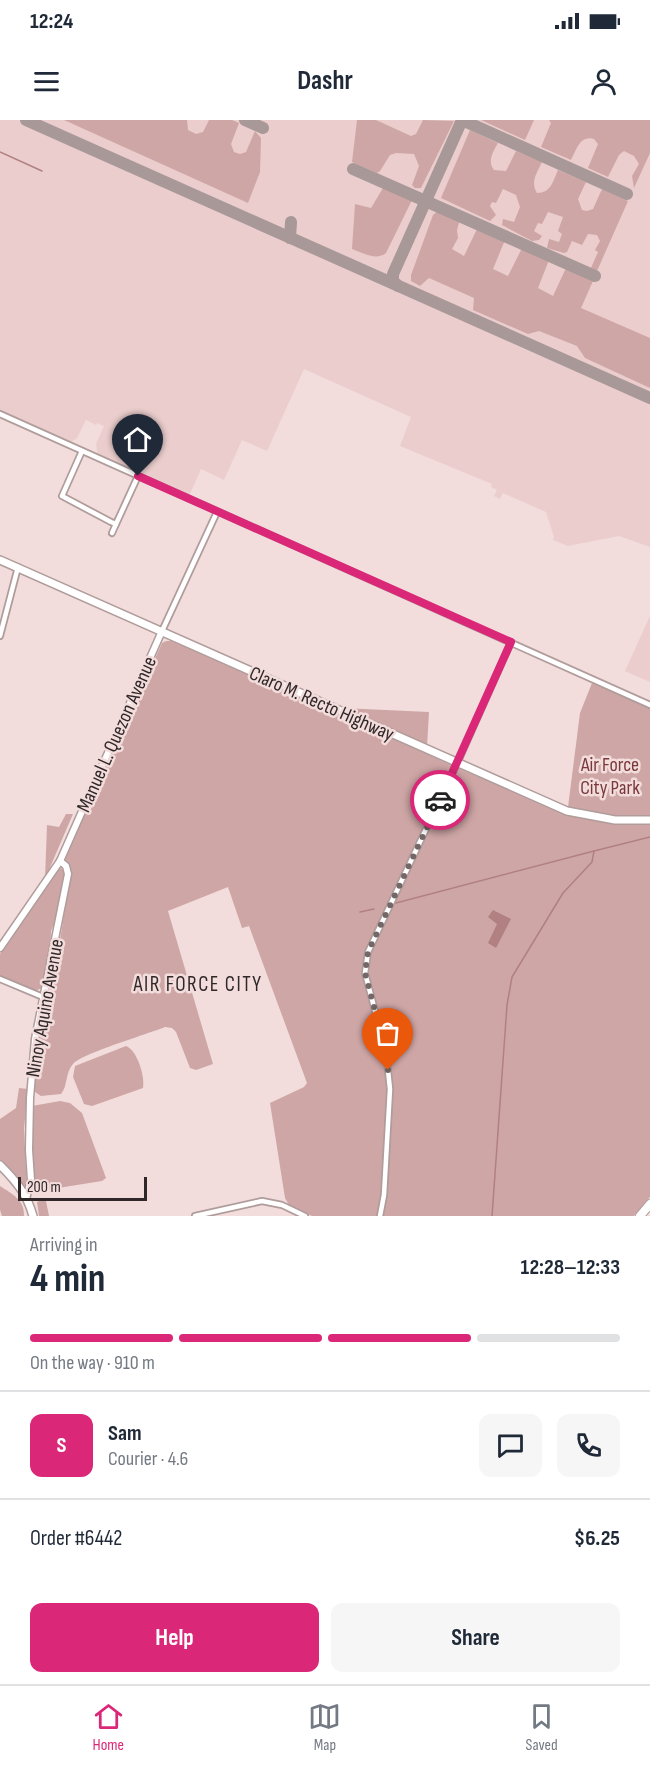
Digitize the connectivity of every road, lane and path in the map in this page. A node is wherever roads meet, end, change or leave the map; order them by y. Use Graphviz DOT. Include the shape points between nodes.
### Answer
graph roads {
  1 [pos="0,414"];
  2 [pos="82,451"];
  3 [pos="138,476"];
  4 [pos="217,512"];
  5 [pos="116,524"];
  6 [pos="112,532"];
  7 [pos="0,560"];
  8 [pos="17,574"];
  9 [pos="162,631"];
  10 [pos="0,636"];
  11 [pos="511,642"];
  12 [pos="650,705"];
  13 [pos="457,764"];
  14 [pos="650,820"];
  15 [pos="60,861"];
  16 [pos="0,948"];
  17 [pos="0,979"];
  18 [pos="43,997"];
  19 [pos="0,1165"];
  20 [pos="28,1198"];
  21 [pos="650,1204"];
  22 [pos="33,1216"];
  23 [pos="195,1216"];
  24 [pos="305,1216"];
  25 [pos="380,1216"];
  26 [pos="640,1216"];
  1 -- 2 [label="street"];
  2 -- 3 [label="street"];
  2 -- 5 [label="street" via="63,498"];
  3 -- 4 [label="street"];
  3 -- 5 [label="street"];
  4 -- 9 [label="street, Manuel L. Quezon Avenue"];
  4 -- 11 [label="street"];
  5 -- 6 [label="street"];
  7 -- 8 [label="main road, Claro M. Recto Highway"];
  8 -- 9 [label="main road, Claro M. Recto Highway"];
  8 -- 10 [label="street"];
  9 -- 13 [label="main road, Claro M. Recto Highway"];
  9 -- 15 [label="street, Manuel L. Quezon Avenue"];
  11 -- 12 [label="street"];
  11 -- 13 [label="street"];
  13 -- 14 [label="main road, Claro M. Recto Highway" via="567,811 615,820"];
  13 -- 25 [label="street" via="374,937 365,966 386,1052 390,1089"];
  15 -- 16 [label="street, Manuel L. Quezon Avenue"];
  15 -- 18 [label="street, Ninoy Aquino Avenue" via="68,874"];
  17 -- 18 [label="street"];
  18 -- 20 [label="street, Ninoy Aquino Avenue" via="31,1075"];
  19 -- 20 [label="main road"];
  20 -- 22 [label="main road, Ninoy Aquino Avenue"];
  21 -- 26 [label="main road"];
  23 -- 24 [label="street" via="262,1201"];
}
